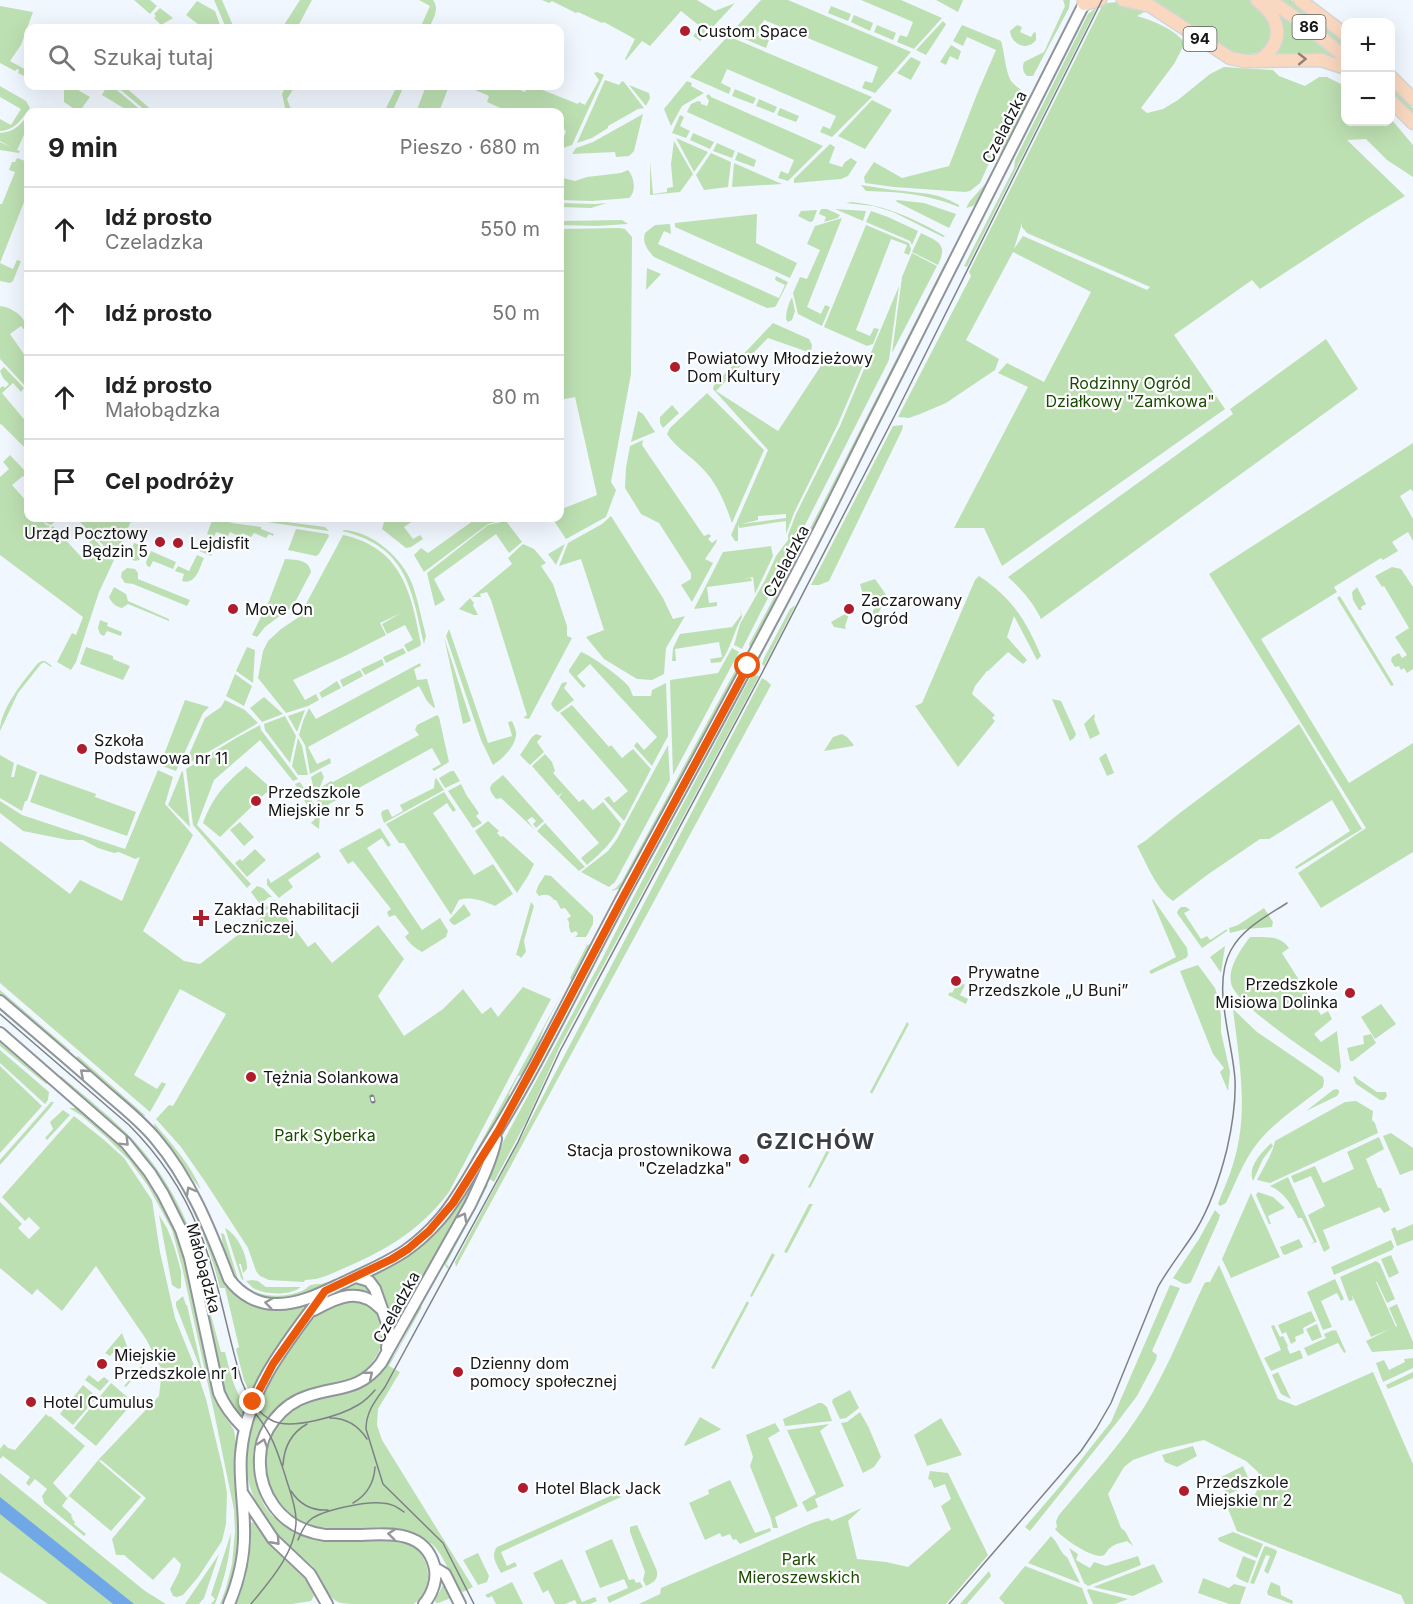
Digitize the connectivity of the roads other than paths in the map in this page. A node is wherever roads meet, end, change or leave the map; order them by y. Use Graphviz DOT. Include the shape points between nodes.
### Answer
graph roads {
  1 [pos="1100,0"];
  2 [pos="1123,0"];
  3 [pos="1257,0"];
  4 [pos="1270,0"];
  5 [pos="1300,0"];
  6 [pos="1085,1"];
  7 [pos="1143,2"];
  8 [pos="1341,31"];
  9 [pos="1341,54"];
  10 [pos="1258,61"];
  11 [pos="1341,66"];
  12 [pos="1395,80"];
  13 [pos="1413,99"];
  14 [pos="1395,105"];
  15 [pos="1413,123"];
  16 [pos="0,1001"];
  17 [pos="0,1033"];
  18 [pos="499,1130"];
  19 [pos="356,1277"];
  20 [pos="325,1291"];
  21 [pos="383,1311"];
  22 [pos="309,1313"];
  23 [pos="385,1358"];
  24 [pos="244,1428"];
  25 [pos="243,1494"];
  26 [pos="435,1568"];
  27 [pos="230,1604"];
  28 [pos="327,1604"];
  29 [pos="424,1604"];
  30 [pos="460,1604"];
  1 -- 6 [label="main road"];
  2 -- 7 [label="main road, 94"];
  3 -- 10 [label="main road" via="1273,16 1277,27 1276,43"];
  4 -- 9 [label="main road, 86"];
  5 -- 8 [label="main road, 86"];
  6 -- 18 [label="main road, Czeladzka" via="795,578"];
  7 -- 10 [label="main road, 94" via="1230,58"];
  10 -- 11 [label="main road, one-way" via="1309,59"];
  12 -- 13 [label="main road"];
  14 -- 15 [label="main road"];
  20 -- 16 [label="main road, Małobądzka, one-way" via="278,1305 264,1303 235,1287 198,1205 155,1138"];
  17 -- 24 [label="main road, Małobądzka, one-way" via="126,1143 163,1194 190,1258 219,1393"];
  18 -- 19 [label="main road, Czeladzka" via="453,1203 429,1231 408,1249"];
  23 -- 18 [label="main road, Czeladzka, one-way" via="474,1197"];
  19 -- 20 [label="main road, Małobądzka"];
  19 -- 21 [label="main road, Czeladzka" via="369,1281"];
  20 -- 22 [label="main road"];
  21 -- 22 [label="main road, Czeladzka" via="368,1299 348,1295"];
  21 -- 23 [label="main road, Czeladzka" via="389,1333"];
  22 -- 24 [label="main road" via="273,1364"];
  26 -- 23 [label="main road, one-way" via="426,1550 401,1535 325,1535 296,1526 275,1508 262,1482 261,1447 267,1430 283,1410 306,1396 359,1383"];
  24 -- 25 [label="main road"];
  25 -- 27 [label="main road" via="243,1548"];
  25 -- 28 [label="main road, one-way" via="273,1539 310,1574"];
  26 -- 29 [label="main road" via="432,1591"];
  26 -- 30 [label="main road" via="445,1574"];
}
